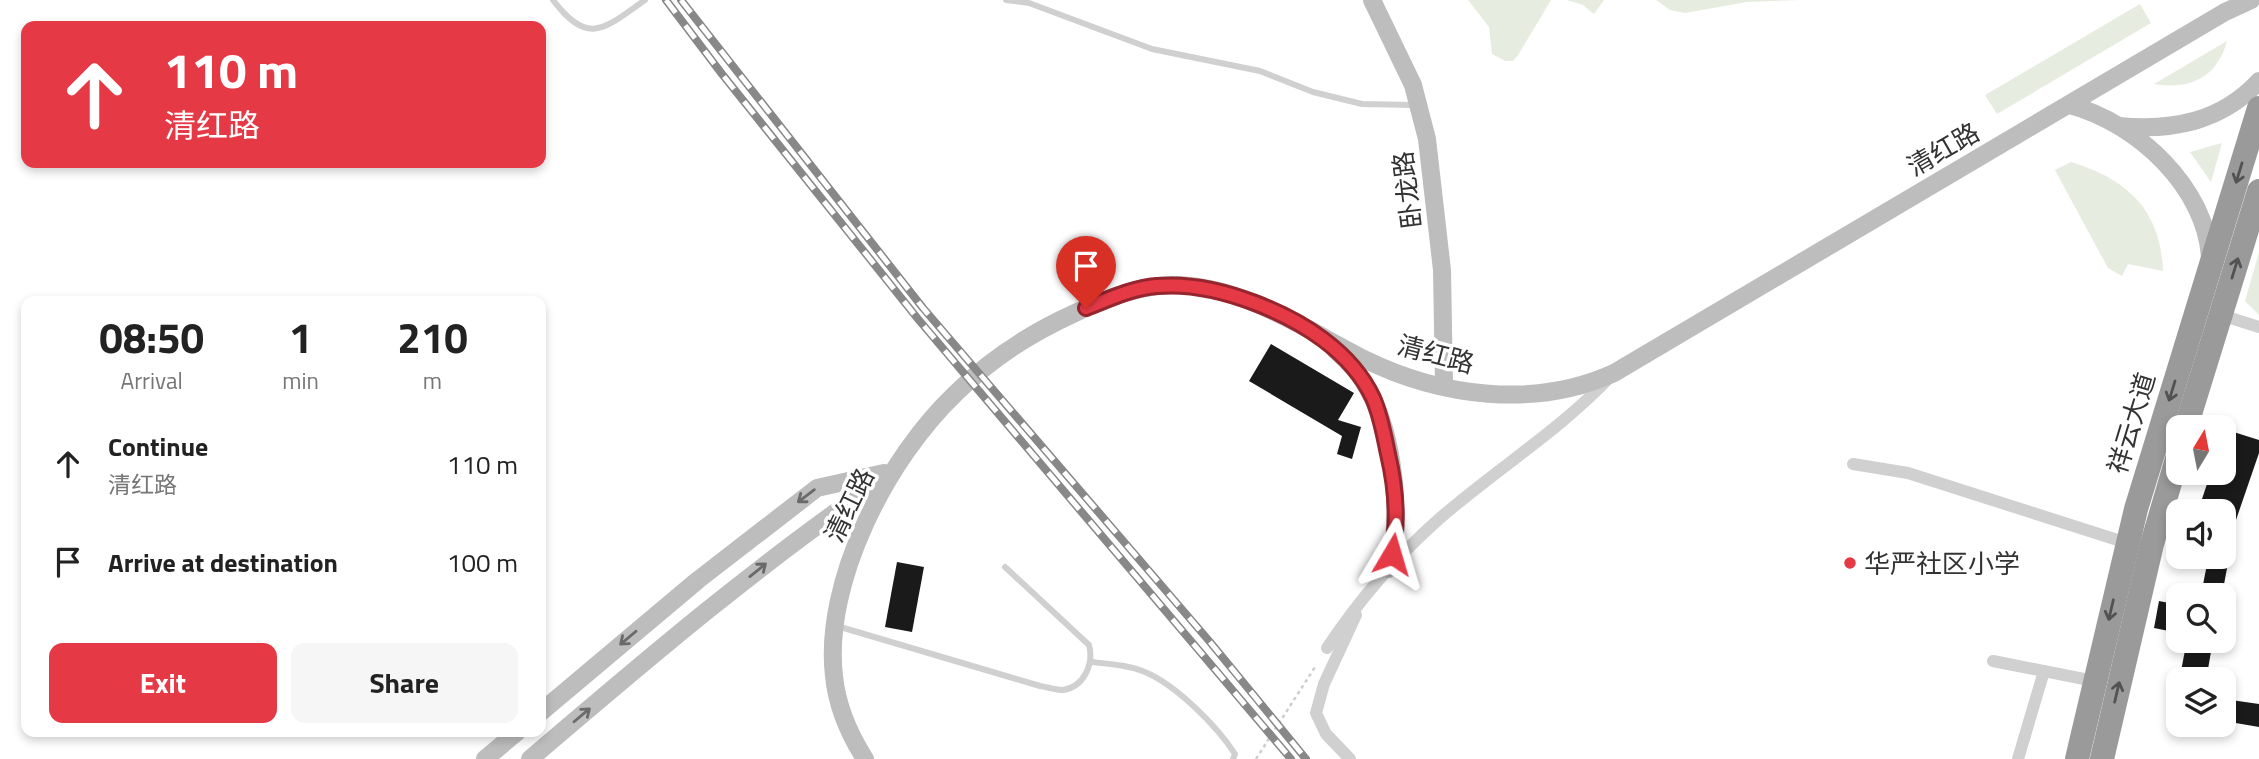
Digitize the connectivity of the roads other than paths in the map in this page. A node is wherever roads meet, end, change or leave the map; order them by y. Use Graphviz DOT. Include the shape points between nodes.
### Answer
graph roads {
  1 [pos="553,0"];
  2 [pos="645,0"];
  3 [pos="1006,0"];
  4 [pos="1372,0"];
  5 [pos="2251,0"];
  6 [pos="2259,81"];
  7 [pos="1420,105"];
  8 [pos="2070,105"];
  9 [pos="2259,108"];
  10 [pos="2115,125"];
  11 [pos="2259,191"];
  12 [pos="2209,271"];
  13 [pos="2221,315"];
  14 [pos="2259,327"];
  15 [pos="1307,328"];
  16 [pos="1614,373"];
  17 [pos="1444,386"];
  18 [pos="2190,415"];
  19 [pos="1853,464"];
  20 [pos="894,471"];
  21 [pos="2169,485"];
  22 [pos="2127,543"];
  23 [pos="1005,567"];
  24 [pos="1388,569"];
  25 [pos="1359,603"];
  26 [pos="835,625"];
  27 [pos="1327,648"];
  28 [pos="1993,661"];
  29 [pos="1091,662"];
  30 [pos="2044,671"];
  31 [pos="2094,681"];
  32 [pos="546,708"];
  33 [pos="511,737"];
  34 [pos="485,759"];
  35 [pos="530,759"];
  36 [pos="865,759"];
  37 [pos="1233,759"];
  38 [pos="1350,759"];
  39 [pos="2018,759"];
  40 [pos="2077,759"];
  41 [pos="2102,759"];
  1 -- 2 [label="lane" via="579,24 601,30"];
  3 -- 7 [label="lane" via="1029,3 1152,49 1260,71 1313,92 1362,104"];
  4 -- 7 [label="main road, 卧龙路"];
  5 -- 8 [label="main road, 清红路"];
  6 -- 10 [label="main road" via="2231,106 2200,120 2169,126"];
  7 -- 17 [label="main road, 卧龙路" via="1438,222"];
  8 -- 10 [label="main road"];
  8 -- 16 [label="main road, 清红路"];
  9 -- 12 [label="highway, 祥云大道, one-way"];
  10 -- 12 [label="main road" via="2157,156 2190,195 2206,231"];
  13 -- 11 [label="highway, 祥云大道, one-way"];
  12 -- 22 [label="highway, 祥云大道, one-way"];
  13 -- 14 [label="street"];
  13 -- 18 [label="highway, 祥云大道"];
  15 -- 17 [label="main road, 清红路" via="1387,370"];
  15 -- 20 [label="main road, 清红路" via="1214,290 1177,285 1131,291 1064,318 982,368 928,423"];
  15 -- 24 [label="main road" via="1351,365 1377,409 1396,504"];
  16 -- 17 [label="main road, 清红路" via="1578,387 1541,394 1501,395"];
  16 -- 24 [label="street" via="1563,423 1440,519"];
  19 -- 22 [label="street" via="1908,472"];
  20 -- 26 [label="main road, 清红路" via="852,560"];
  20 -- 32 [label="main road, one-way" via="817,488 698,580"];
  35 -- 20 [label="main road, one-way" via="768,561"];
  41 -- 21 [label="highway, 祥云大道, one-way"];
  22 -- 31 [label="highway, 祥云大道, one-way"];
  23 -- 29 [label="lane" via="1089,646"];
  24 -- 25 [label="street"];
  25 -- 27 [label="street"];
  25 -- 38 [label="street" via="1316,713 1326,734"];
  26 -- 29 [label="lane" via="1063,690 1076,684"];
  26 -- 36 [label="main road, 清红路" via="835,688"];
  28 -- 30 [label="street"];
  29 -- 37 [label="lane" via="1121,665 1154,677 1177,692 1225,738 1235,754"];
  30 -- 31 [label="street"];
  30 -- 39 [label="street"];
  31 -- 40 [label="highway, 祥云大道"];
  33 -- 34 [label="main road"];
}
